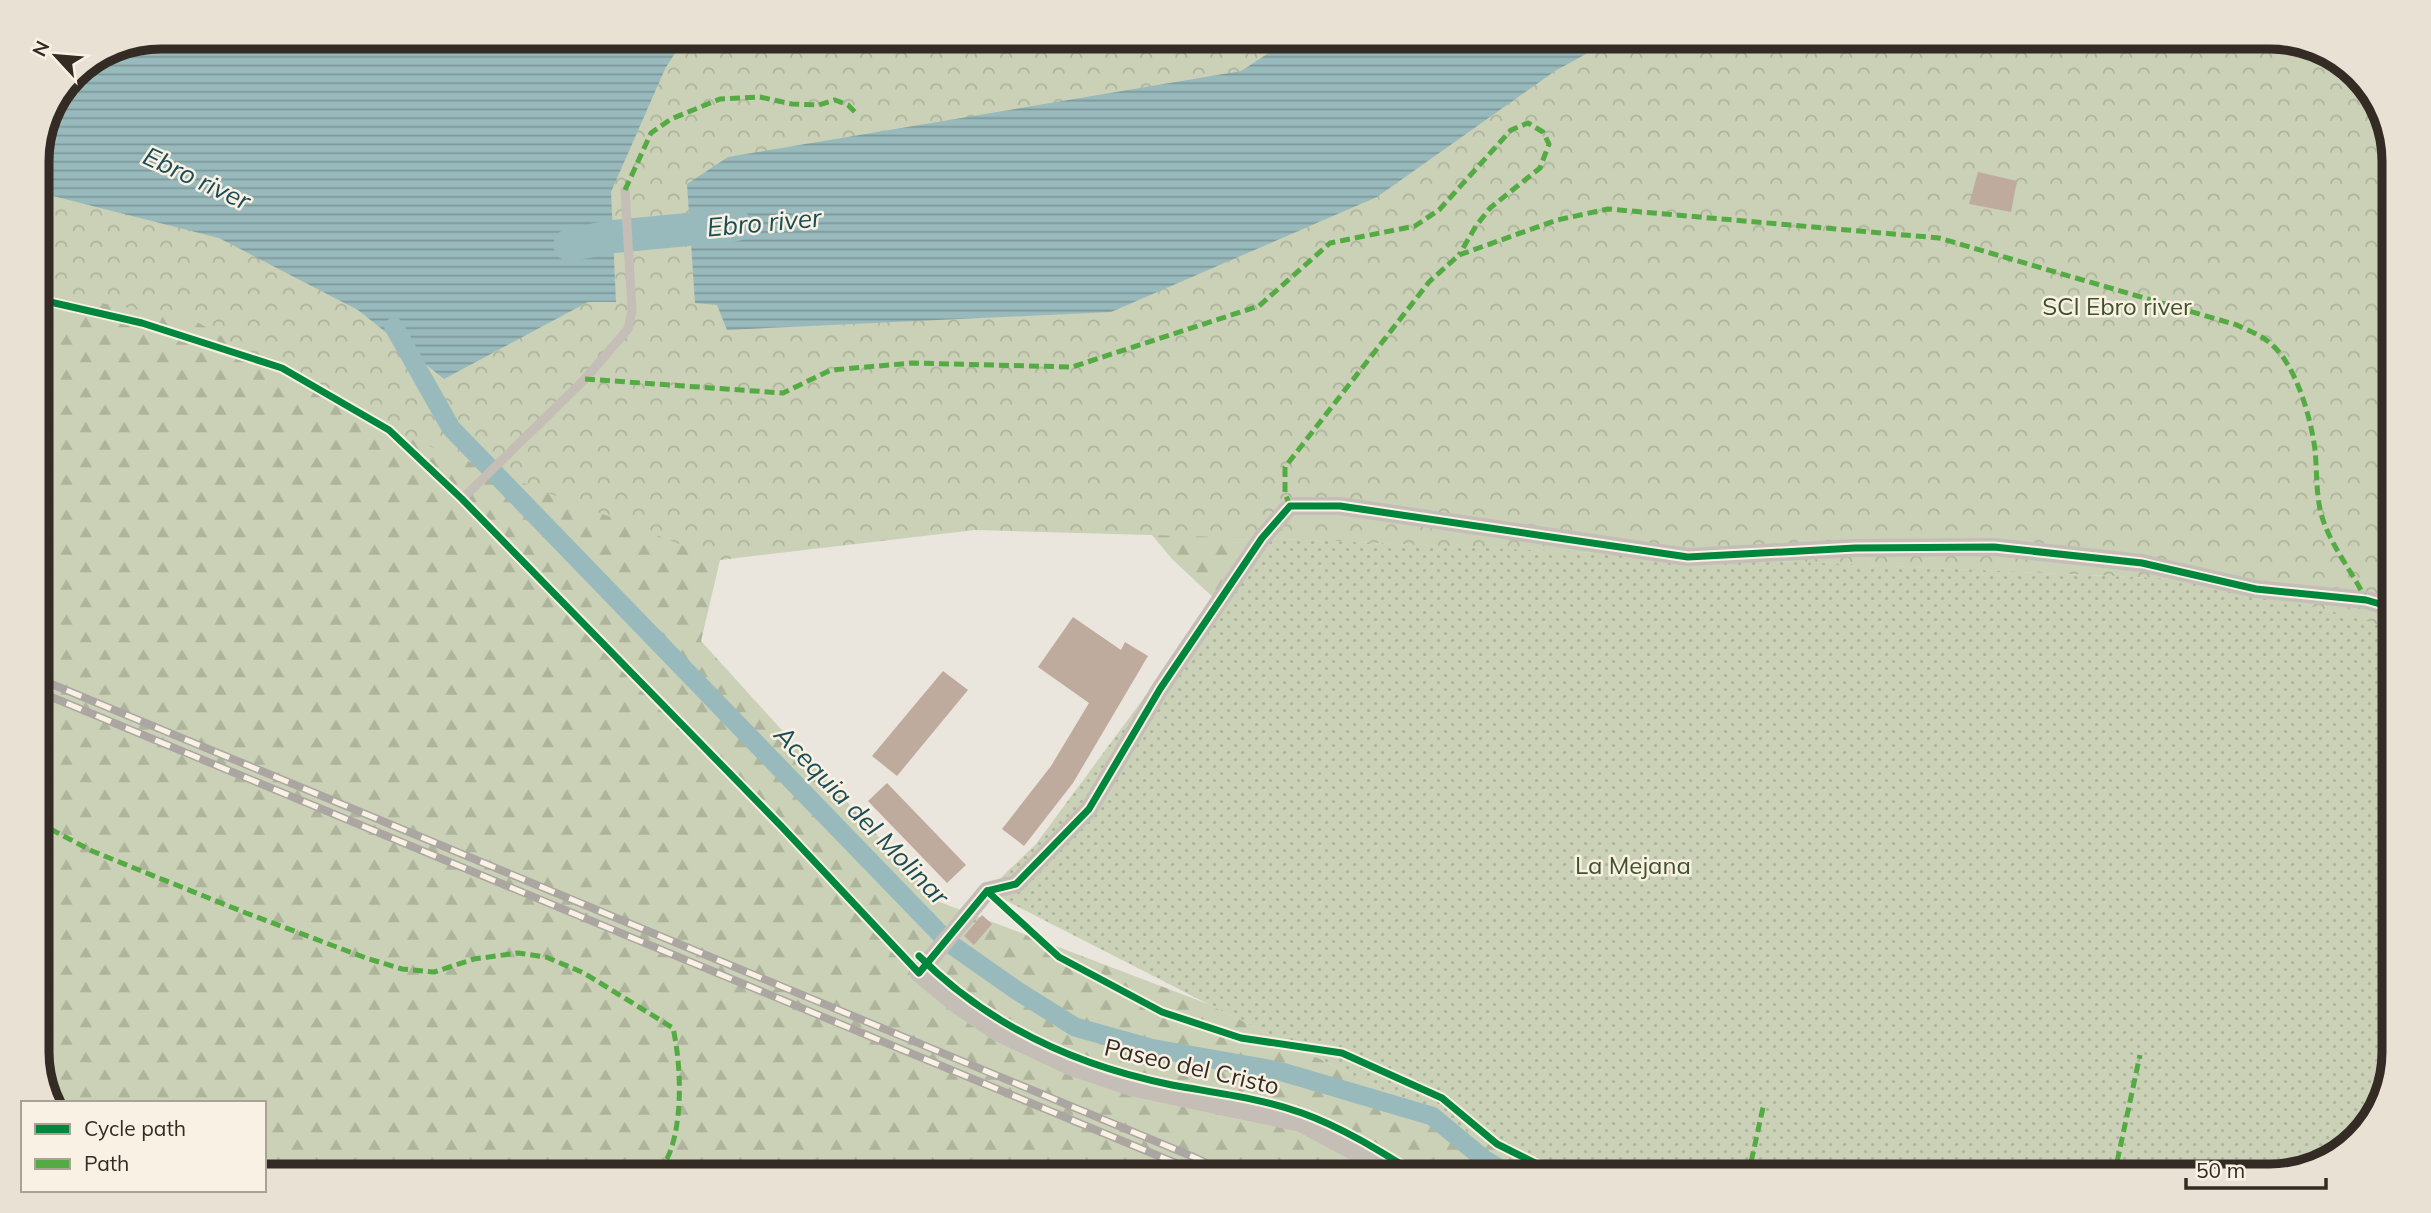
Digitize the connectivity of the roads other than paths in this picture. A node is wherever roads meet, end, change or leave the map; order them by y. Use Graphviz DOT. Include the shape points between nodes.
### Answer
graph roads {
  1 [pos="625,190"];
  2 [pos="49,302"];
  3 [pos="462,499"];
  4 [pos="2382,605"];
  5 [pos="919,973"];
  6 [pos="1378,1164"];
  1 -- 3 [label="lane" via="632,305 628,329 585,379"];
  2 -- 3 [label="lane" via="142,323 282,368 389,430"];
  3 -- 5 [label="lane"];
  4 -- 5 [label="street" via="2256,589 2142,563 1994,547 1856,548 1688,557 1340,506 1290,506 1262,538 1160,688 1089,809 1016,884 986,891"];
  5 -- 6 [label="street, Paseo del Cristo" via="997,1032 1072,1067 1131,1087 1301,1123"];
}
